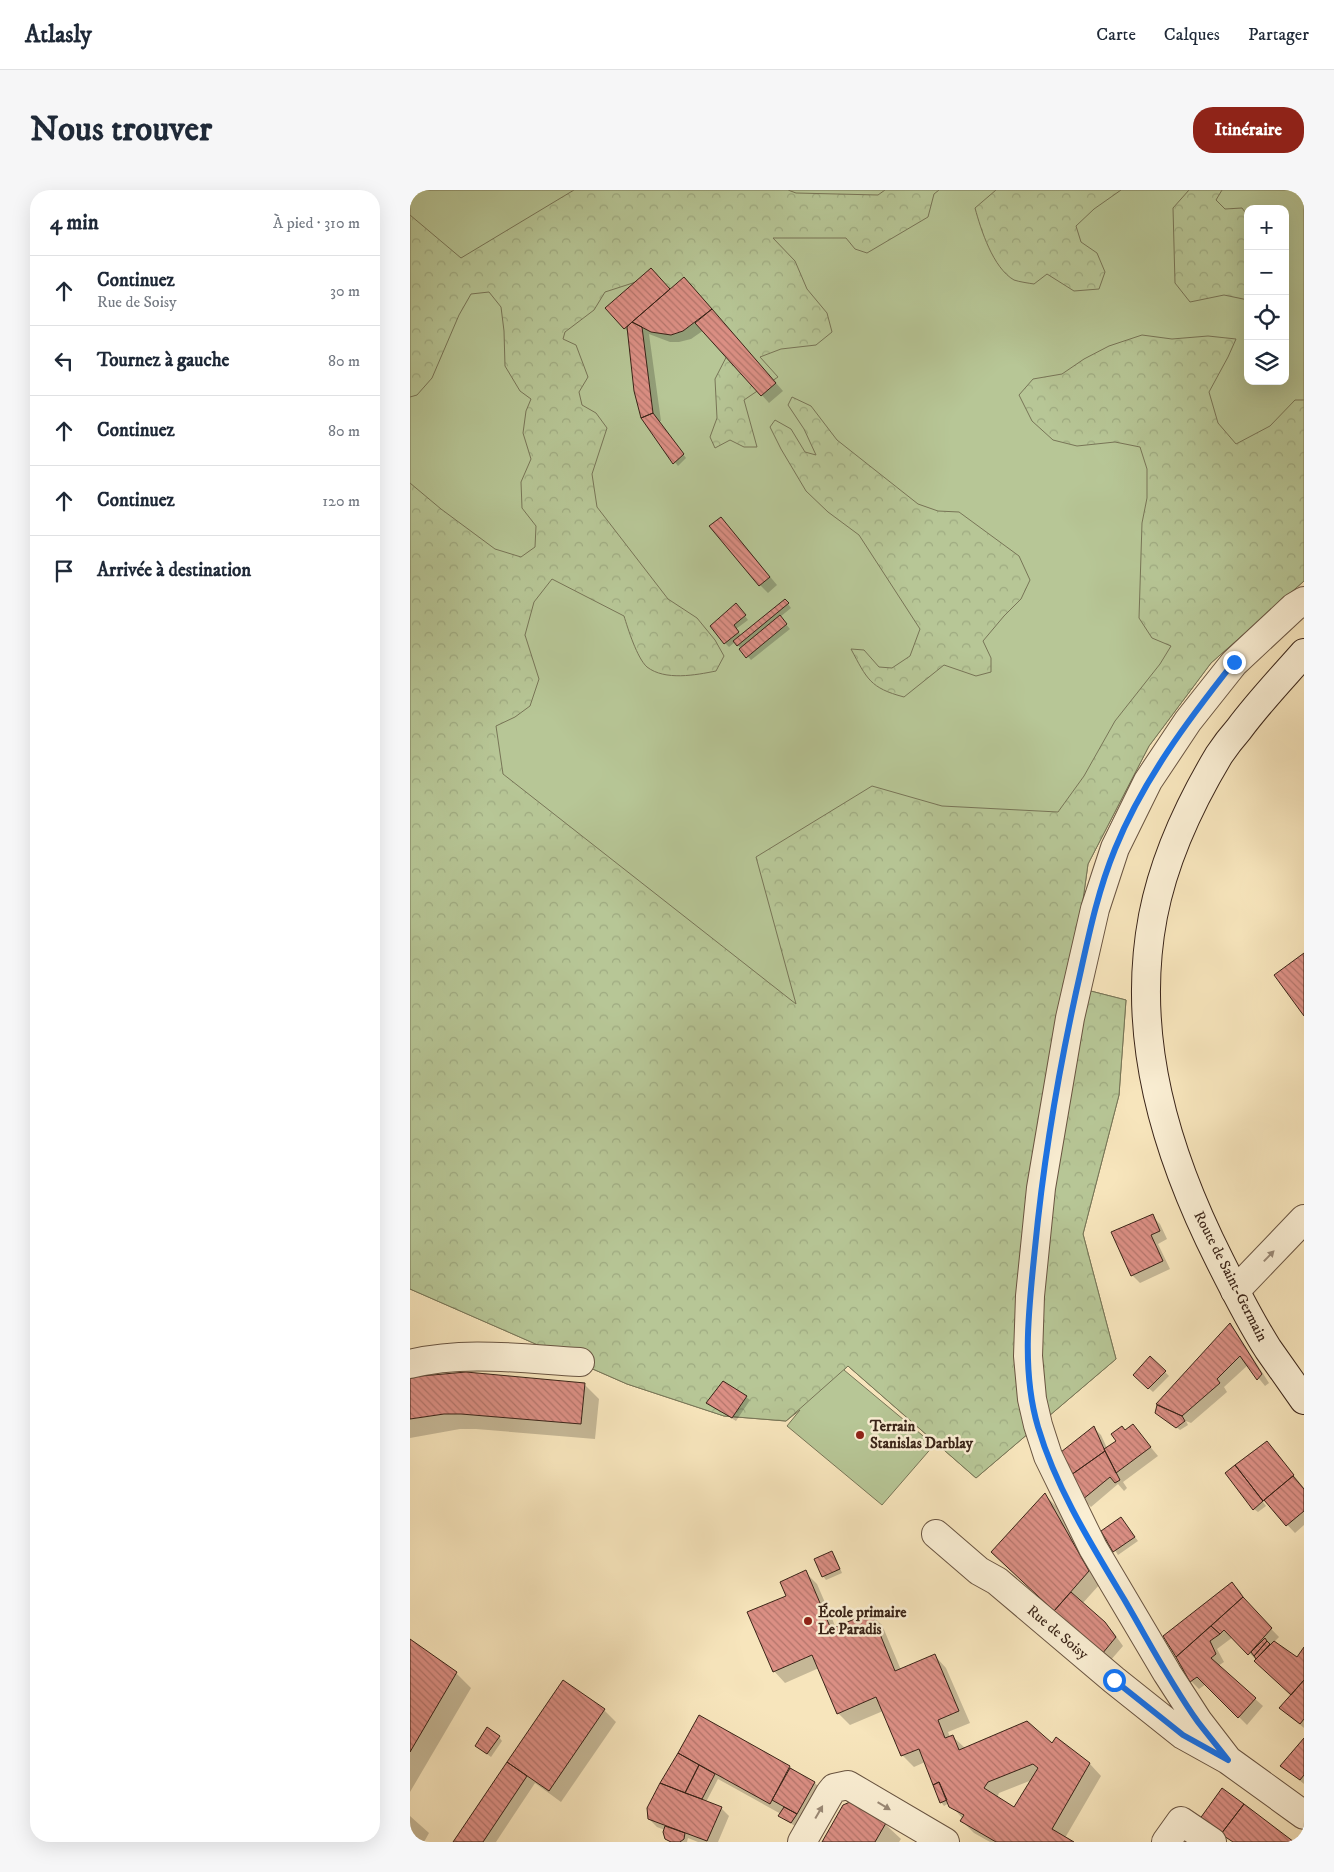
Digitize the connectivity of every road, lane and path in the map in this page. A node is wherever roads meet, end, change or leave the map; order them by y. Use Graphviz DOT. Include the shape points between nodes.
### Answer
graph roads {
  1 [pos="1304,601"];
  2 [pos="1304,653"];
  3 [pos="1304,1219"];
  4 [pos="1235,1291"];
  5 [pos="580,1362"];
  6 [pos="410,1364"];
  7 [pos="1304,1400"];
  8 [pos="936,1534"];
  9 [pos="1228,1760"];
  10 [pos="1304,1815"];
  11 [pos="802,1842"];
  12 [pos="945,1842"];
  13 [pos="1166,1842"];
  14 [pos="1212,1842"];
  1 -- 9 [label="street" via="1234,662 1188,721 1148,782 1115,848 1095,909 1070,1018 1041,1188 1030,1296 1028,1356 1034,1407 1048,1456 1093,1548 1167,1673"];
  2 -- 4 [label="street, Route de Saint-Germain" via="1220,753 1185,815 1166,866 1153,917 1146,983 1149,1046 1159,1106 1205,1231"];
  4 -- 3 [label="street, one-way"];
  4 -- 7 [label="street, Route de Saint-Germain" via="1268,1348"];
  5 -- 6 [label="street" via="484,1356"];
  8 -- 9 [label="street, Rue de Soisy" via="1183,1735"];
  9 -- 10 [label="street, Rue de Soisy"];
  11 -- 12 [label="street, one-way" via="830,1792 841,1786 854,1787"];
  13 -- 14 [label="street" via="1181,1822"];
}
